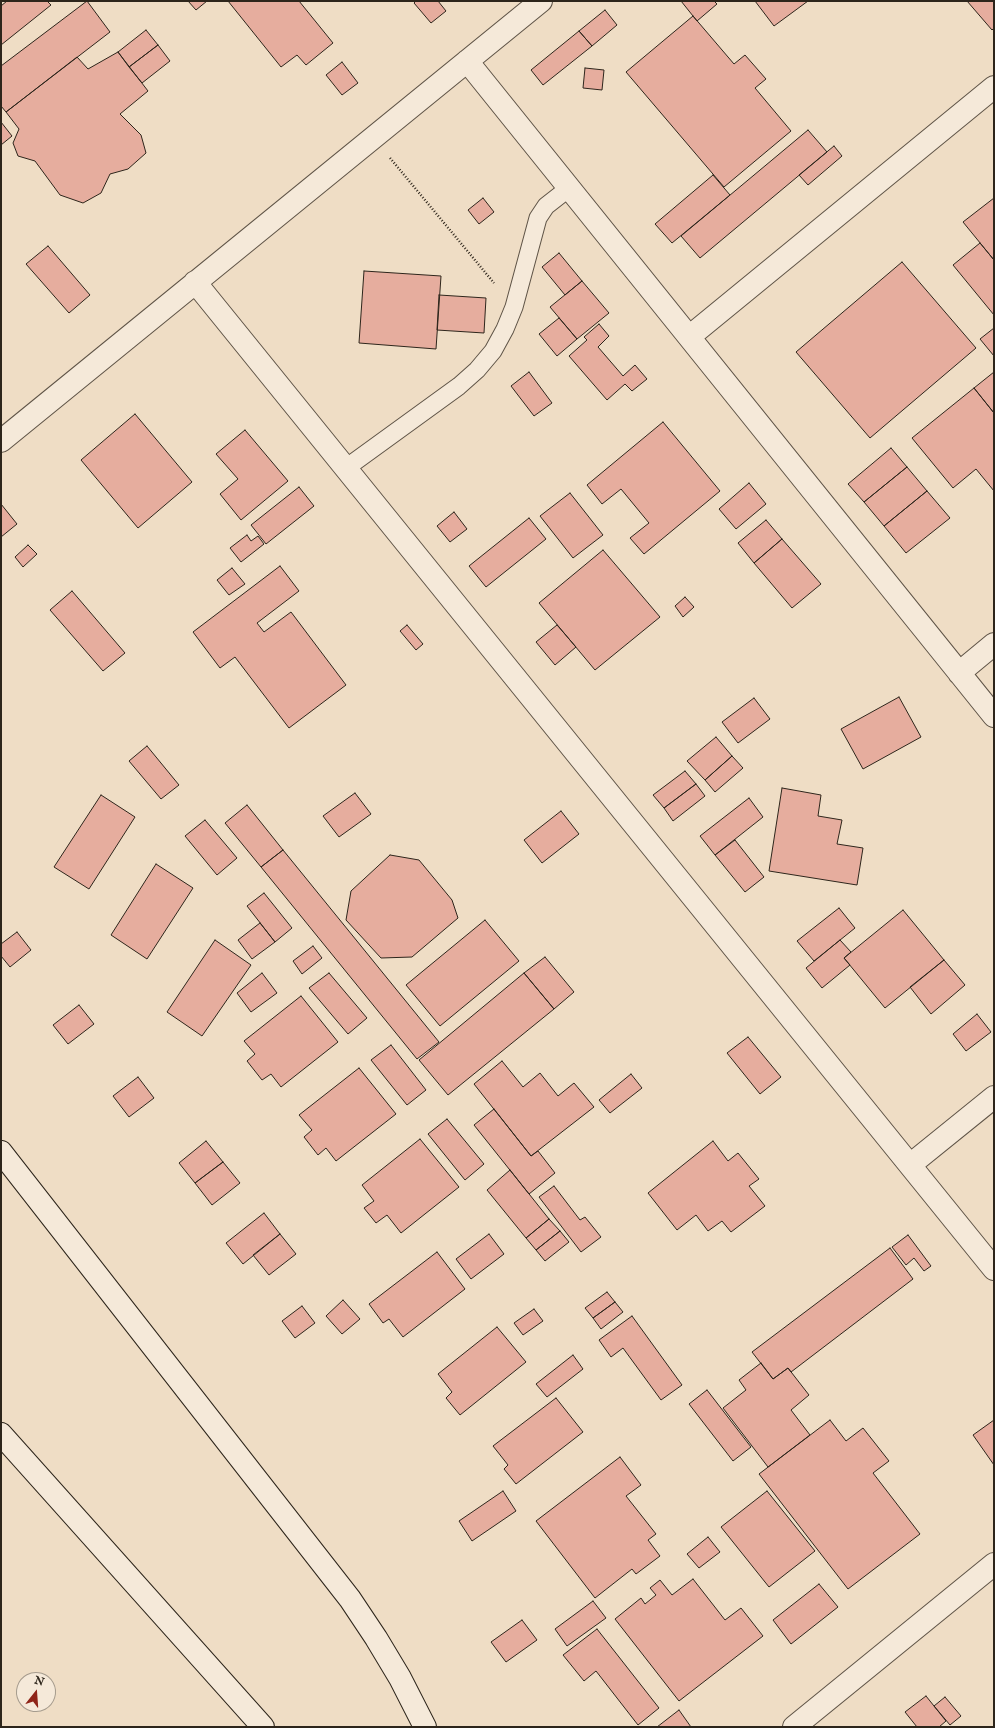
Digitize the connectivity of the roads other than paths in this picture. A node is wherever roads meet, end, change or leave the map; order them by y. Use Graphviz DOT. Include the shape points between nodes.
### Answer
graph roads {
  1 [pos="541,1"];
  2 [pos="467,61"];
  3 [pos="994,87"];
  4 [pos="569,188"];
  5 [pos="195,282"];
  6 [pos="689,337"];
  7 [pos="1,441"];
  8 [pos="346,468"];
  9 [pos="994,644"];
  10 [pos="959,673"];
  11 [pos="994,716"];
  12 [pos="994,1097"];
  13 [pos="1,1152"];
  14 [pos="910,1165"];
  15 [pos="994,1269"];
  16 [pos="1,1434"];
  17 [pos="994,1564"];
  18 [pos="263,1727"];
  19 [pos="425,1727"];
  20 [pos="794,1727"];
  1 -- 2 [label="street"];
  2 -- 4 [label="street"];
  2 -- 5 [label="street"];
  3 -- 6 [label="street"];
  4 -- 6 [label="street"];
  4 -- 8 [label="lane" via="546,206 538,218 514,306 505,329 477,370 459,386"];
  5 -- 7 [label="street"];
  5 -- 8 [label="street"];
  6 -- 10 [label="street"];
  8 -- 14 [label="street"];
  9 -- 10 [label="street"];
  10 -- 11 [label="street"];
  12 -- 14 [label="street"];
  13 -- 19 [label="street" via="350,1599 400,1678"];
  14 -- 15 [label="street"];
  16 -- 18 [label="street"];
  17 -- 20 [label="street"];
}
